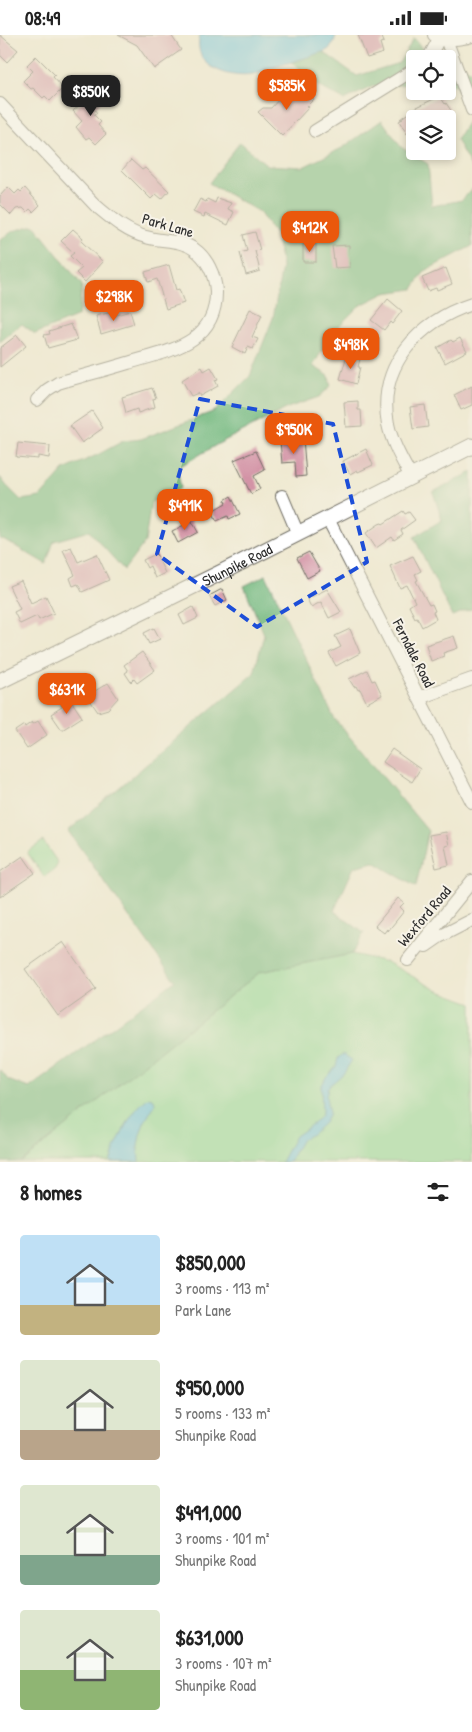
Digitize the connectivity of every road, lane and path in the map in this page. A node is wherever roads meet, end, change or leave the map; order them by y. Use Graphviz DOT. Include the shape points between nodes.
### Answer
graph roads {
  1 [pos="472,36"];
  2 [pos="440,37"];
  3 [pos="433,50"];
  4 [pos="406,75"];
  5 [pos="0,104"];
  6 [pos="472,110"];
  7 [pos="315,131"];
  8 [pos="472,304"];
  9 [pos="37,400"];
  10 [pos="472,446"];
  11 [pos="411,477"];
  12 [pos="282,496"];
  13 [pos="328,519"];
  14 [pos="298,534"];
  15 [pos="472,679"];
  16 [pos="0,681"];
  17 [pos="419,698"];
  18 [pos="472,802"];
  19 [pos="472,881"];
  20 [pos="472,920"];
  1 -- 2 [label="street" via="456,40"];
  2 -- 3 [label="street"];
  2 -- 6 [label="street"];
  4 -- 7 [label="street"];
  5 -- 9 [label="street, Park Lane" via="111,218 134,233 180,243 198,252 210,269 216,288 212,315 206,327 191,341 172,351 58,383"];
  8 -- 11 [label="street" via="442,317 420,333 402,354 390,379 388,426"];
  10 -- 11 [label="main road, Shunpike Road"];
  11 -- 13 [label="main road, Shunpike Road"];
  12 -- 14 [label="street"];
  13 -- 14 [label="main road, Shunpike Road"];
  13 -- 17 [label="street, Ferndale Road"];
  14 -- 16 [label="main road, Shunpike Road"];
  15 -- 17 [label="street"];
  17 -- 18 [label="street, Ferndale Road"];
  19 -- 20 [label="street, Wexford Road" via="408,960 439,937"];
}
